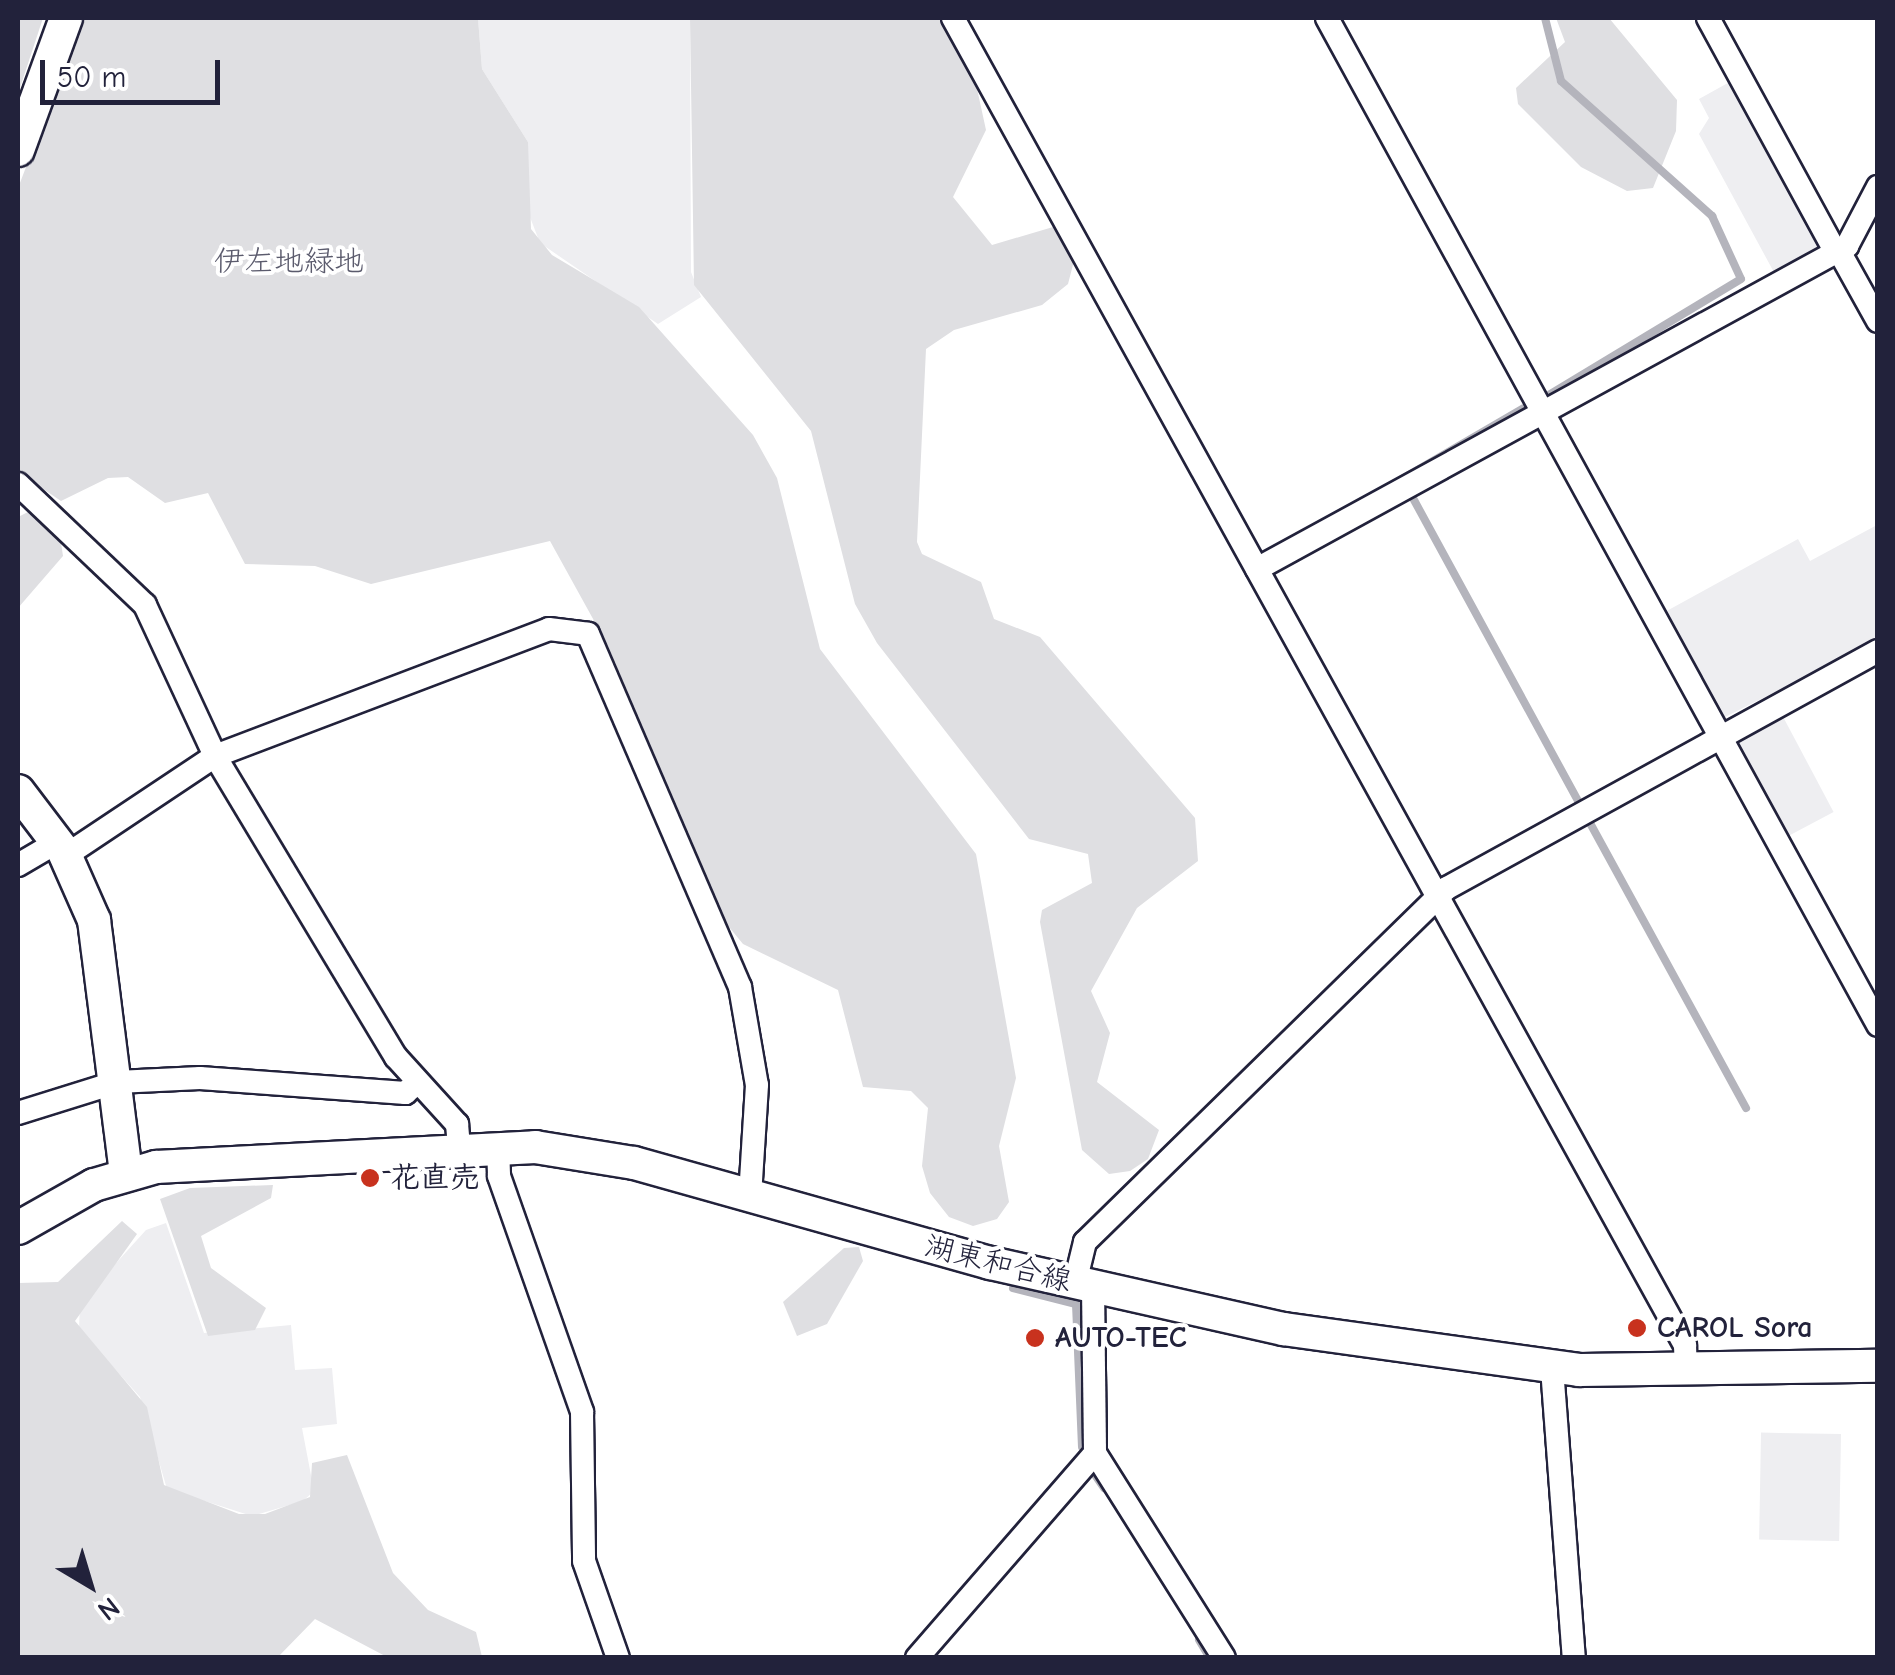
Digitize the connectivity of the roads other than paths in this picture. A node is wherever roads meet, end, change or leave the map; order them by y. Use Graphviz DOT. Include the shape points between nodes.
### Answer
graph roads {
  1 [pos="66,18"];
  2 [pos="953,18"];
  3 [pos="1327,18"];
  4 [pos="1708,18"];
  5 [pos="18,150"];
  6 [pos="1878,187"];
  7 [pos="1838,252"];
  8 [pos="1878,321"];
  9 [pos="1546,417"];
  10 [pos="18,484"];
  11 [pos="1257,568"];
  12 [pos="1878,651"];
  13 [pos="1720,736"];
  14 [pos="215,756"];
  15 [pos="18,791"];
  16 [pos="61,849"];
  17 [pos="18,865"];
  18 [pos="1438,897"];
  19 [pos="1878,1025"];
  20 [pos="117,1082"];
  21 [pos="417,1082"];
  22 [pos="18,1113"];
  23 [pos="498,1146"];
  24 [pos="459,1147"];
  25 [pos="126,1174"];
  26 [pos="750,1196"];
  27 [pos="18,1228"];
  28 [pos="1084,1285"];
  29 [pos="1878,1366"];
  30 [pos="1552,1368"];
  31 [pos="1686,1371"];
  32 [pos="1094,1453"];
  33 [pos="618,1658"];
  34 [pos="917,1658"];
  35 [pos="1224,1658"];
  36 [pos="1574,1658"];
  1 -- 5 [label="main road"];
  2 -- 11 [label="street"];
  3 -- 9 [label="street"];
  4 -- 7 [label="street"];
  6 -- 7 [label="street"];
  7 -- 8 [label="street"];
  7 -- 9 [label="street"];
  9 -- 11 [label="street"];
  9 -- 13 [label="street"];
  10 -- 14 [label="street" via="145,606"];
  11 -- 18 [label="street"];
  12 -- 13 [label="street"];
  13 -- 18 [label="street"];
  13 -- 19 [label="street"];
  14 -- 16 [label="street"];
  14 -- 21 [label="street"];
  14 -- 26 [label="street" via="549,629 588,634 743,999 758,1085"];
  15 -- 16 [label="main road"];
  16 -- 17 [label="street"];
  16 -- 20 [label="main road" via="103,957"];
  18 -- 28 [label="street" via="1085,1242"];
  18 -- 31 [label="street" via="1686,1345"];
  20 -- 21 [label="street" via="200,1078 405,1093"];
  20 -- 22 [label="street"];
  20 -- 25 [label="main road"];
  21 -- 24 [label="street" via="457,1124"];
  23 -- 24 [label="main road, 湖東和合線"];
  23 -- 26 [label="main road, 湖東和合線" via="602,1155"];
  23 -- 33 [label="street" via="499,1176 582,1412 584,1561"];
  24 -- 25 [label="main road, 湖東和合線"];
  25 -- 27 [label="main road"];
  26 -- 28 [label="main road, 湖東和合線"];
  28 -- 30 [label="main road, 湖東和合線" via="1252,1323"];
  28 -- 32 [label="street"];
  29 -- 31 [label="main road, 湖東和合線"];
  30 -- 31 [label="main road, 湖東和合線"];
  30 -- 36 [label="street"];
  32 -- 34 [label="street"];
  32 -- 35 [label="street"];
}
